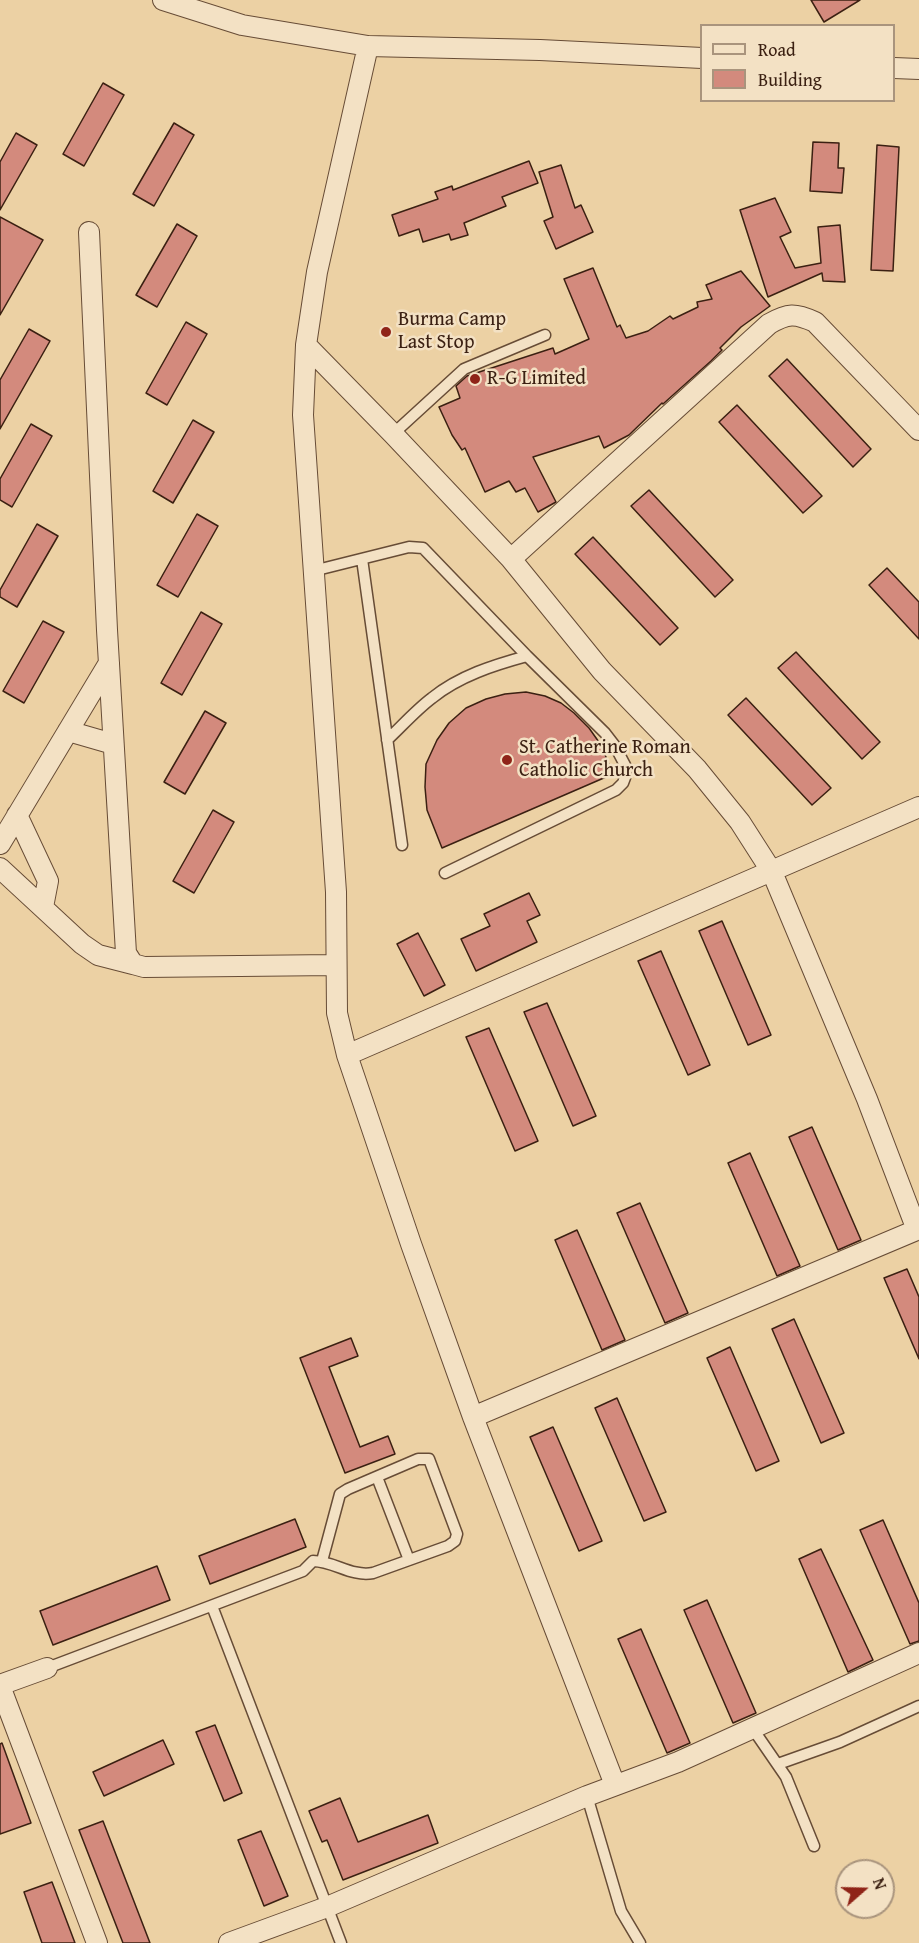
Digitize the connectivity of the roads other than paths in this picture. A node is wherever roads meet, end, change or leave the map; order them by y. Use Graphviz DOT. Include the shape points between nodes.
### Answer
graph roads {
  1 [pos="163,0"];
  2 [pos="368,46"];
  3 [pos="700,58"];
  4 [pos="895,68"];
  5 [pos="919,69"];
  6 [pos="89,232"];
  7 [pos="545,335"];
  8 [pos="306,345"];
  9 [pos="919,430"];
  10 [pos="393,434"];
  11 [pos="362,559"];
  12 [pos="511,559"];
  13 [pos="313,571"];
  14 [pos="526,656"];
  15 [pos="109,663"];
  16 [pos="68,731"];
  17 [pos="387,740"];
  18 [pos="113,744"];
  19 [pos="919,807"];
  20 [pos="17,815"];
  21 [pos="0,844"];
  22 [pos="402,846"];
  23 [pos="0,868"];
  24 [pos="772,872"];
  25 [pos="445,873"];
  26 [pos="43,908"];
  27 [pos="133,964"];
  28 [pos="335,965"];
  29 [pos="347,1055"];
  30 [pos="918,1230"];
  31 [pos="473,1417"];
  32 [pos="377,1478"];
  33 [pos="409,1560"];
  34 [pos="322,1561"];
  35 [pos="212,1606"];
  36 [pos="919,1653"];
  37 [pos="47,1668"];
  38 [pos="0,1685"];
  39 [pos="919,1706"];
  40 [pos="753,1729"];
  41 [pos="778,1764"];
  42 [pos="615,1785"];
  43 [pos="587,1796"];
  44 [pos="814,1846"];
  45 [pos="327,1907"];
  46 [pos="97,1943"];
  47 [pos="229,1943"];
  48 [pos="341,1943"];
  49 [pos="640,1943"];
  1 -- 2 [label="street" via="242,25"];
  2 -- 3 [label="street"];
  2 -- 8 [label="street" via="317,272"];
  4 -- 5 [label="street"];
  6 -- 15 [label="street"];
  7 -- 10 [label="lane" via="464,369"];
  8 -- 10 [label="street"];
  8 -- 13 [label="street" via="303,415"];
  9 -- 12 [label="street" via="815,322 799,315 784,316 769,324"];
  10 -- 12 [label="street"];
  11 -- 13 [label="lane"];
  11 -- 14 [label="lane" via="409,547 423,548"];
  11 -- 17 [label="lane"];
  12 -- 24 [label="street" via="602,671 697,770 740,822"];
  13 -- 28 [label="street" via="336,892"];
  14 -- 17 [label="lane" via="495,664 454,683 432,697"];
  14 -- 25 [label="lane" via="605,733 621,756 626,775 616,790"];
  15 -- 16 [label="street"];
  15 -- 18 [label="street"];
  16 -- 18 [label="street"];
  16 -- 20 [label="street"];
  17 -- 22 [label="lane"];
  18 -- 27 [label="street" via="124,940"];
  19 -- 24 [label="street"];
  20 -- 21 [label="street"];
  20 -- 26 [label="street" via="48,881"];
  23 -- 26 [label="street"];
  24 -- 29 [label="street"];
  24 -- 30 [label="street"];
  26 -- 27 [label="street" via="98,955"];
  27 -- 28 [label="street"];
  28 -- 29 [label="street" via="337,1012"];
  29 -- 31 [label="street"];
  30 -- 31 [label="street"];
  31 -- 42 [label="street"];
  32 -- 33 [label="lane"];
  32 -- 33 [label="lane" via="429,1459 457,1534 448,1546"];
  32 -- 34 [label="lane" via="340,1494"];
  33 -- 34 [label="lane" via="364,1575"];
  34 -- 35 [label="lane" via="313,1561 303,1571"];
  35 -- 37 [label="lane"];
  35 -- 45 [label="lane"];
  36 -- 40 [label="street"];
  37 -- 38 [label="street"];
  38 -- 46 [label="street"];
  39 -- 41 [label="lane" via="840,1742"];
  40 -- 41 [label="lane"];
  40 -- 42 [label="street"];
  41 -- 44 [label="lane"];
  42 -- 43 [label="street"];
  43 -- 45 [label="street"];
  43 -- 49 [label="lane" via="621,1911"];
  45 -- 47 [label="street"];
  45 -- 48 [label="lane"];
}
